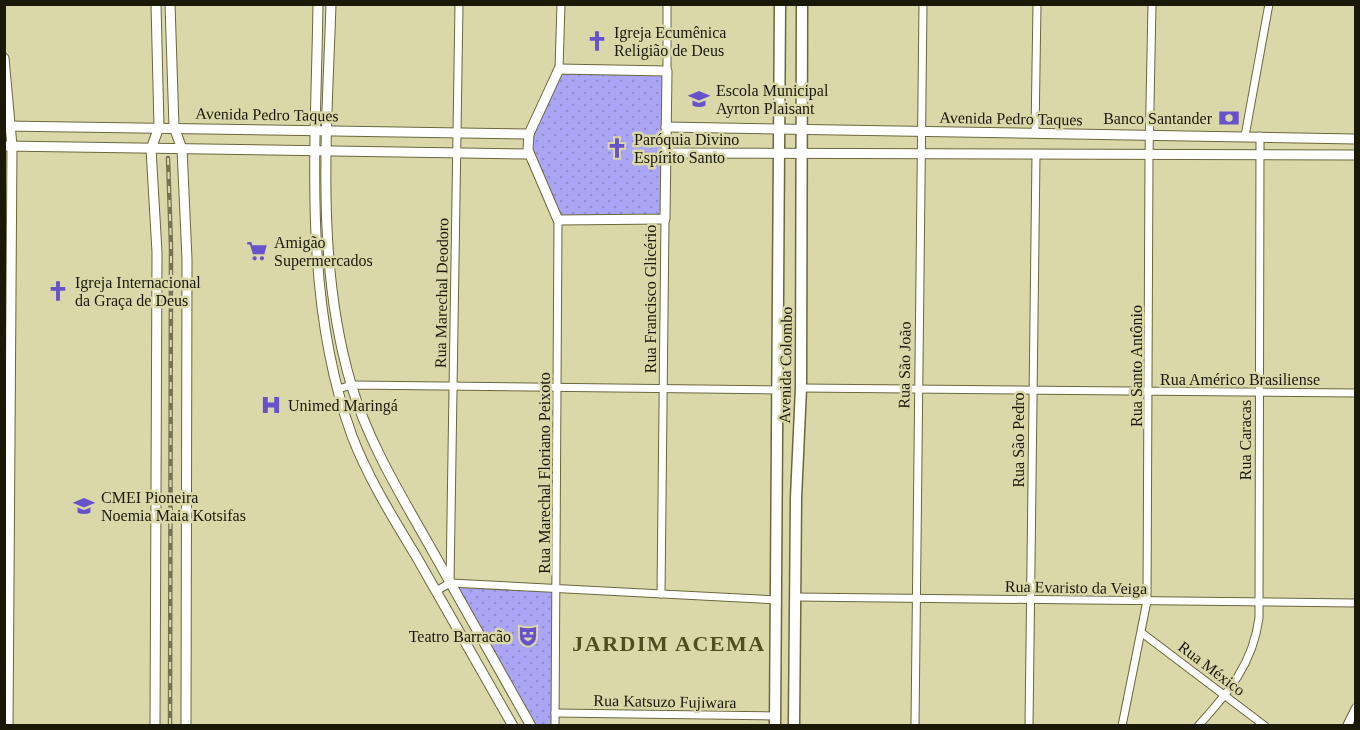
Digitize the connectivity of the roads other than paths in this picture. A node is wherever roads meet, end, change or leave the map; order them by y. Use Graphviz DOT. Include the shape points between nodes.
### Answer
graph roads {
  1 [pos="156,4"];
  2 [pos="170,4"];
  3 [pos="318,4"];
  4 [pos="331,4"];
  5 [pos="459,4"];
  6 [pos="561,4"];
  7 [pos="667,4"];
  8 [pos="780,4"];
  9 [pos="802,4"];
  10 [pos="923,4"];
  11 [pos="1037,4"];
  12 [pos="1152,4"];
  13 [pos="1269,4"];
  14 [pos="317,57"];
  15 [pos="4,58"];
  16 [pos="329,58"];
  17 [pos="559,69"];
  18 [pos="667,71"];
  19 [pos="8,126"];
  20 [pos="159,127"];
  21 [pos="174,127"];
  22 [pos="666,127"];
  23 [pos="778,128"];
  24 [pos="802,129"];
  25 [pos="315,130"];
  26 [pos="327,130"];
  27 [pos="457,132"];
  28 [pos="922,132"];
  29 [pos="1035,133"];
  30 [pos="529,134"];
  31 [pos="1149,134"];
  32 [pos="1245,136"];
  33 [pos="1260,136"];
  34 [pos="1356,139"];
  35 [pos="8,146"];
  36 [pos="151,149"];
  37 [pos="182,149"];
  38 [pos="456,151"];
  39 [pos="315,152"];
  40 [pos="922,152"];
  41 [pos="327,153"];
  42 [pos="666,153"];
  43 [pos="800,153"];
  44 [pos="528,154"];
  45 [pos="778,154"];
  46 [pos="1036,154"];
  47 [pos="1149,154"];
  48 [pos="1261,154"];
  49 [pos="1356,155"];
  50 [pos="665,219"];
  51 [pos="558,220"];
  52 [pos="316,236"];
  53 [pos="328,236"];
  54 [pos="9,319"];
  55 [pos="352,385"];
  56 [pos="453,386"];
  57 [pos="558,387"];
  58 [pos="664,388"];
  59 [pos="801,388"];
  60 [pos="338,389"];
  61 [pos="778,390"];
  62 [pos="917,391"];
  63 [pos="1032,391"];
  64 [pos="1149,392"];
  65 [pos="1258,392"];
  66 [pos="1356,393"];
  67 [pos="778,479"];
  68 [pos="797,483"];
  69 [pos="778,495"];
  70 [pos="796,498"];
  71 [pos="8,529"];
  72 [pos="450,583"];
  73 [pos="557,588"];
  74 [pos="436,591"];
  75 [pos="661,594"];
  76 [pos="796,597"];
  77 [pos="916,599"];
  78 [pos="777,600"];
  79 [pos="1031,600"];
  80 [pos="1147,601"];
  81 [pos="1259,602"];
  82 [pos="1356,603"];
  83 [pos="1142,633"];
  84 [pos="1226,695"];
  85 [pos="1356,708"];
  86 [pos="555,713"];
  87 [pos="775,721"];
  88 [pos="8,726"];
  89 [pos="154,726"];
  90 [pos="186,726"];
  91 [pos="513,726"];
  92 [pos="531,726"];
  93 [pos="555,726"];
  94 [pos="795,726"];
  95 [pos="915,726"];
  96 [pos="1029,726"];
  97 [pos="1122,726"];
  98 [pos="1198,726"];
  99 [pos="1265,726"];
  100 [pos="1347,726"];
  1 -- 20 [label="main road"];
  2 -- 21 [label="main road"];
  3 -- 14 [label="main road"];
  4 -- 16 [label="main road"];
  5 -- 27 [label="street, Rua Marechal Deodoro"];
  6 -- 17 [label="street"];
  7 -- 18 [label="street, Rua Francisco Glicério"];
  8 -- 23 [label="main road, Avenida Colombo"];
  9 -- 24 [label="main road, Avenida Colombo"];
  10 -- 28 [label="street, Rua São João"];
  11 -- 29 [label="street"];
  12 -- 31 [label="street, Rua Santo Antônio"];
  13 -- 32 [label="street"];
  14 -- 16 [label="main road"];
  14 -- 25 [label="main road"];
  15 -- 19 [label="main road"];
  16 -- 26 [label="main road"];
  17 -- 18 [label="main road"];
  17 -- 30 [label="main road"];
  18 -- 22 [label="main road, Rua Francisco Glicério"];
  19 -- 20 [label="main road, Avenida Pedro Taques"];
  19 -- 35 [label="main road"];
  20 -- 21 [label="main road, Avenida Pedro Taques"];
  20 -- 36 [label="main road"];
  21 -- 25 [label="main road, Avenida Pedro Taques"];
  21 -- 37 [label="main road"];
  22 -- 23 [label="main road, Avenida Pedro Taques"];
  22 -- 42 [label="main road, Rua Francisco Glicério"];
  23 -- 24 [label="main road, Avenida Pedro Taques"];
  23 -- 45 [label="main road, Avenida Colombo"];
  24 -- 28 [label="main road, Avenida Pedro Taques"];
  24 -- 43 [label="main road, Avenida Colombo"];
  25 -- 26 [label="main road, Avenida Pedro Taques"];
  25 -- 39 [label="main road"];
  26 -- 27 [label="main road, Avenida Pedro Taques"];
  26 -- 41 [label="main road"];
  27 -- 30 [label="main road, Avenida Pedro Taques"];
  27 -- 38 [label="street, Rua Marechal Deodoro"];
  28 -- 29 [label="main road, Avenida Pedro Taques"];
  28 -- 40 [label="street, Rua São João"];
  29 -- 31 [label="main road, Avenida Pedro Taques"];
  30 -- 44 [label="main road"];
  31 -- 32 [label="main road, Avenida Pedro Taques"];
  31 -- 47 [label="street, Rua Santo Antônio"];
  32 -- 33 [label="main road, Avenida Pedro Taques"];
  33 -- 34 [label="main road, Avenida Pedro Taques"];
  33 -- 48 [label="street, Rua Caracas"];
  35 -- 36 [label="main road"];
  35 -- 54 [label="main road"];
  36 -- 37 [label="main road"];
  36 -- 89 [label="main road" via="157,252"];
  37 -- 39 [label="main road"];
  37 -- 90 [label="main road" via="187,259"];
  38 -- 41 [label="main road"];
  38 -- 44 [label="main road"];
  38 -- 56 [label="street, Rua Marechal Deodoro"];
  39 -- 41 [label="main road"];
  39 -- 52 [label="main road"];
  40 -- 43 [label="main road"];
  40 -- 46 [label="main road"];
  40 -- 62 [label="street, Rua São João"];
  41 -- 53 [label="main road"];
  42 -- 45 [label="main road"];
  42 -- 50 [label="main road, Rua Francisco Glicério"];
  43 -- 45 [label="main road"];
  43 -- 59 [label="main road, Avenida Colombo"];
  44 -- 51 [label="main road"];
  45 -- 61 [label="main road, Avenida Colombo"];
  46 -- 47 [label="main road"];
  46 -- 63 [label="street, Rua São Pedro"];
  47 -- 48 [label="main road"];
  47 -- 64 [label="street, Rua Santo Antônio"];
  48 -- 49 [label="main road"];
  48 -- 65 [label="street, Rua Caracas"];
  50 -- 51 [label="main road"];
  50 -- 58 [label="street, Rua Francisco Glicério"];
  51 -- 57 [label="street, Rua Marechal Floriano Peixoto"];
  52 -- 53 [label="main road"];
  52 -- 60 [label="main road" via="321,306"];
  53 -- 55 [label="main road" via="334,305"];
  54 -- 71 [label="main road"];
  55 -- 56 [label="street"];
  55 -- 60 [label="street"];
  55 -- 72 [label="main road" via="367,429"];
  56 -- 57 [label="street"];
  56 -- 72 [label="street, Rua Marechal Deodoro"];
  57 -- 58 [label="street"];
  57 -- 73 [label="street, Rua Marechal Floriano Peixoto"];
  58 -- 61 [label="street"];
  58 -- 75 [label="street, Rua Francisco Glicério"];
  59 -- 62 [label="street, Rua Américo Brasiliense"];
  59 -- 68 [label="main road, Avenida Colombo"];
  60 -- 74 [label="main road" via="353,438 376,486"];
  61 -- 67 [label="main road, Avenida Colombo"];
  62 -- 63 [label="street, Rua Américo Brasiliense"];
  62 -- 77 [label="street, Rua São João"];
  63 -- 64 [label="street, Rua Américo Brasiliense"];
  63 -- 79 [label="street, Rua São Pedro"];
  64 -- 65 [label="street, Rua Américo Brasiliense"];
  64 -- 80 [label="street, Rua Santo Antônio"];
  65 -- 66 [label="street, Rua Américo Brasiliense"];
  65 -- 81 [label="street, Rua Caracas"];
  67 -- 68 [label="main road"];
  67 -- 69 [label="main road, Avenida Colombo"];
  68 -- 70 [label="main road, Avenida Colombo"];
  69 -- 70 [label="main road"];
  69 -- 78 [label="main road, Avenida Colombo"];
  70 -- 76 [label="main road, Avenida Colombo"];
  71 -- 88 [label="main road"];
  72 -- 73 [label="street"];
  72 -- 74 [label="street"];
  72 -- 92 [label="main road"];
  73 -- 75 [label="street"];
  73 -- 86 [label="street, Rua Marechal Floriano Peixoto"];
  74 -- 91 [label="main road"];
  75 -- 78 [label="street"];
  76 -- 77 [label="street, Rua Evaristo da Veiga"];
  76 -- 94 [label="main road, Avenida Colombo"];
  77 -- 79 [label="street, Rua Evaristo da Veiga"];
  77 -- 95 [label="street, Rua São João"];
  78 -- 87 [label="main road, Avenida Colombo"];
  79 -- 80 [label="street, Rua Evaristo da Veiga"];
  79 -- 96 [label="street, Rua São Pedro"];
  80 -- 81 [label="street, Rua Evaristo da Veiga"];
  80 -- 83 [label="street, Rua Santo Antônio"];
  81 -- 82 [label="street, Rua Evaristo da Veiga"];
  81 -- 84 [label="street, Rua Caracas" via="1257,638 1250,659"];
  83 -- 84 [label="street, Rua México"];
  83 -- 97 [label="street, Rua Santo Antônio"];
  84 -- 98 [label="street, Rua Caracas"];
  84 -- 99 [label="street, Rua México"];
  85 -- 100 [label="street"];
  86 -- 87 [label="street, Rua Katsuzo Fujiwara"];
  86 -- 93 [label="street, Rua Marechal Floriano Peixoto"];
}
